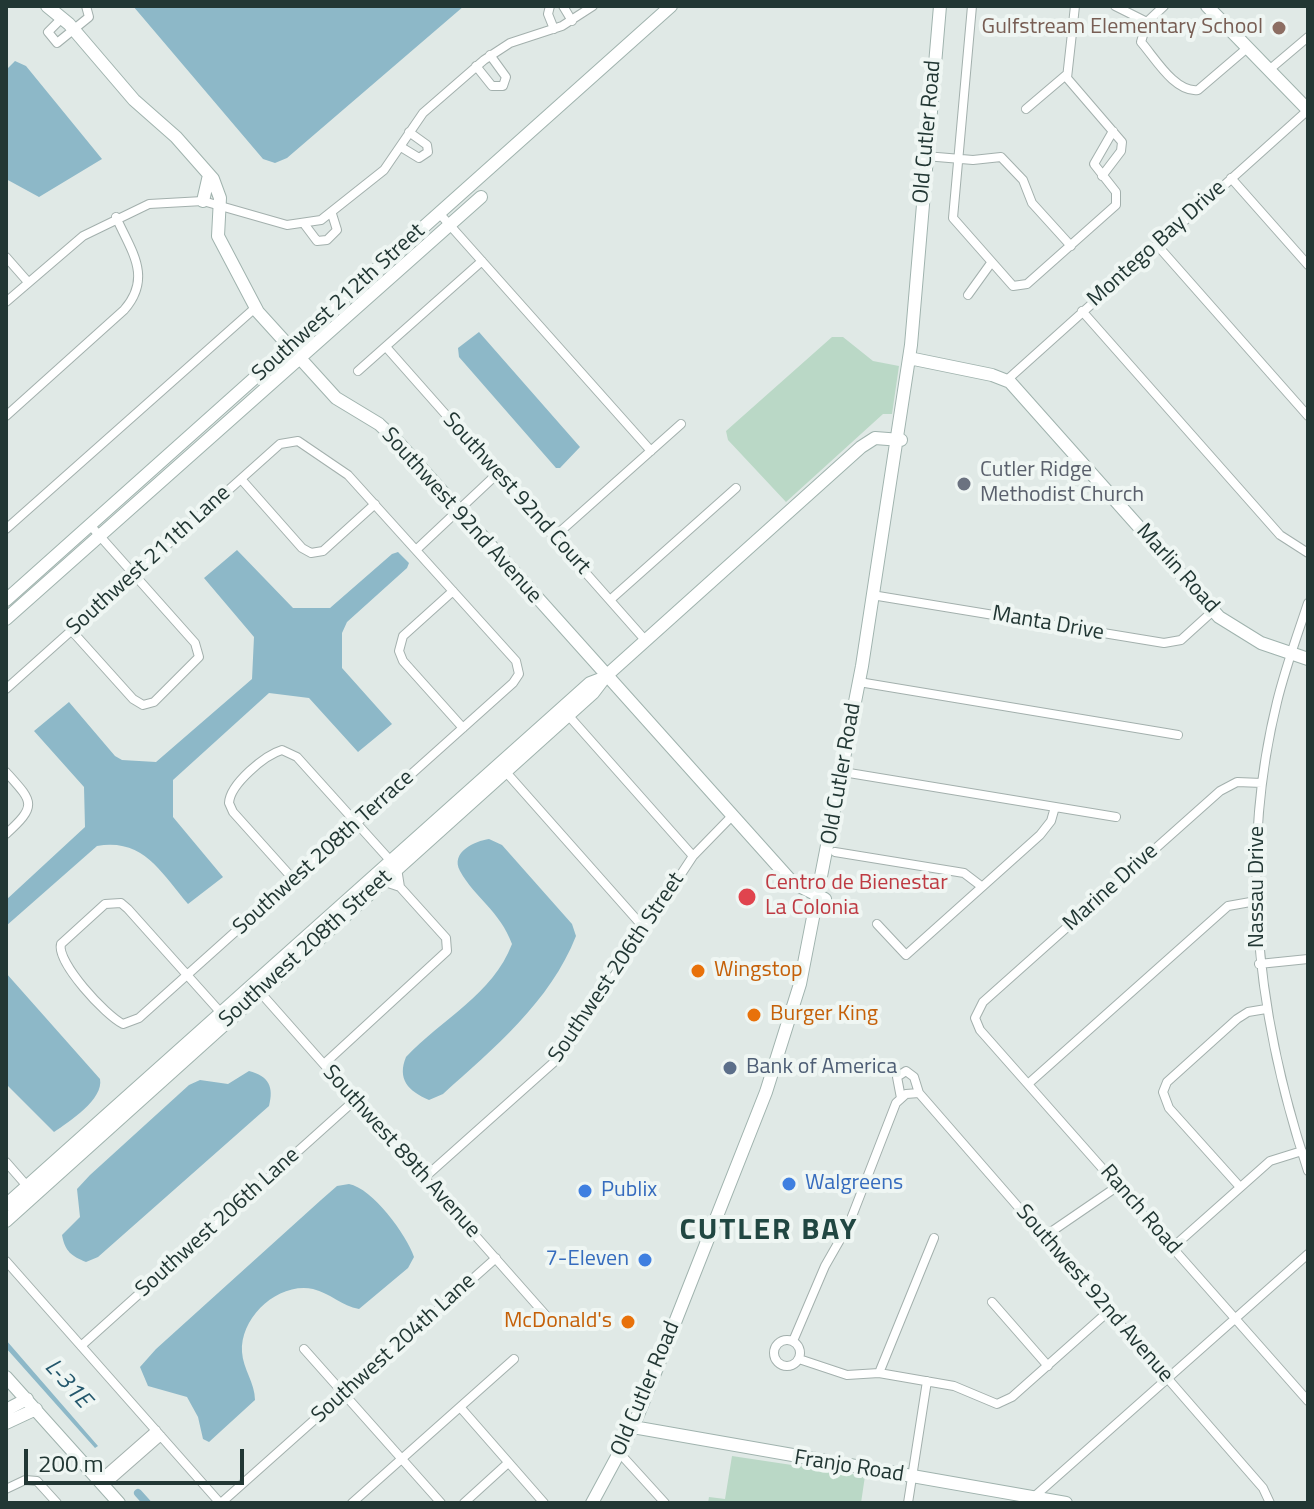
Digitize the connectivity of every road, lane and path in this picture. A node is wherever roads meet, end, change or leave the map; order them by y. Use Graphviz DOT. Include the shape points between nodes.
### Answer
graph roads {
  1 [pos="86,6"];
  2 [pos="550,6"];
  3 [pos="563,6"];
  4 [pos="593,6"];
  5 [pos="671,6"];
  6 [pos="940,6"];
  7 [pos="947,6"];
  8 [pos="972,6"];
  9 [pos="1075,6"];
  10 [pos="1115,6"];
  11 [pos="1164,6"];
  12 [pos="1207,6"];
  13 [pos="54,10"];
  14 [pos="572,21"];
  15 [pos="1147,22"];
  16 [pos="554,29"];
  17 [pos="74,30"];
  18 [pos="1308,37"];
  19 [pos="1246,49"];
  20 [pos="490,55"];
  21 [pos="476,66"];
  22 [pos="1269,70"];
  23 [pos="1066,75"];
  24 [pos="1026,109"];
  25 [pos="1308,110"];
  26 [pos="1113,131"];
  27 [pos="409,132"];
  28 [pos="401,147"];
  29 [pos="929,156"];
  30 [pos="956,158"];
  31 [pos="209,175"];
  32 [pos="1102,176"];
  33 [pos="1231,178"];
  34 [pos="481,197"];
  35 [pos="203,201"];
  36 [pos="220,204"];
  37 [pos="439,213"];
  38 [pos="332,214"];
  39 [pos="116,217"];
  40 [pos="449,224"];
  41 [pos="305,225"];
  42 [pos="1157,245"];
  43 [pos="1071,246"];
  44 [pos="6,257"];
  45 [pos="482,261"];
  46 [pos="991,263"];
  47 [pos="1308,265"];
  48 [pos="28,282"];
  49 [pos="968,295"];
  50 [pos="6,302"];
  51 [pos="255,308"];
  52 [pos="1082,311"];
  53 [pos="386,347"];
  54 [pos="289,348"];
  55 [pos="912,358"];
  56 [pos="299,359"];
  57 [pos="358,371"];
  58 [pos="1007,380"];
  59 [pos="6,416"];
  60 [pos="1308,416"];
  61 [pos="681,424"];
  62 [pos="900,440"];
  63 [pos="651,451"];
  64 [pos="498,473"];
  65 [pos="241,479"];
  66 [pos="736,488"];
  67 [pos="375,504"];
  68 [pos="458,510"];
  69 [pos="90,525"];
  70 [pos="6,529"];
  71 [pos="99,536"];
  72 [pos="554,537"];
  73 [pos="416,550"];
  74 [pos="1308,553"];
  75 [pos="134,575"];
  76 [pos="453,591"];
  77 [pos="875,595"];
  78 [pos="6,600"];
  79 [pos="610,600"];
  80 [pos="1308,603"];
  81 [pos="1213,611"];
  82 [pos="6,619"];
  83 [pos="71,630"];
  84 [pos="646,641"];
  85 [pos="1291,654"];
  86 [pos="1308,659"];
  87 [pos="606,676"];
  88 [pos="862,683"];
  89 [pos="6,689"];
  90 [pos="568,715"];
  91 [pos="463,728"];
  92 [pos="1178,735"];
  93 [pos="502,767"];
  94 [pos="6,772"];
  95 [pos="846,773"];
  96 [pos="1262,783"];
  97 [pos="1055,807"];
  98 [pos="732,816"];
  99 [pos="1116,817"];
  100 [pos="357,823"];
  101 [pos="6,834"];
  102 [pos="835,852"];
  103 [pos="693,856"];
  104 [pos="394,864"];
  105 [pos="294,880"];
  106 [pos="382,881"];
  107 [pos="981,886"];
  108 [pos="400,887"];
  109 [pos="822,898"];
  110 [pos="1256,901"];
  111 [pos="877,924"];
  112 [pos="645,929"];
  113 [pos="1308,959"];
  114 [pos="1259,964"];
  115 [pos="187,975"];
  116 [pos="256,988"];
  117 [pos="1266,1009"];
  118 [pos="224,1016"];
  119 [pos="975,1018"];
  120 [pos="786,1044"];
  121 [pos="324,1064"];
  122 [pos="1028,1084"];
  123 [pos="915,1092"];
  124 [pos="901,1098"];
  125 [pos="355,1100"];
  126 [pos="758,1113"];
  127 [pos="760,1127"];
  128 [pos="1302,1151"];
  129 [pos="8,1167"];
  130 [pos="1308,1171"];
  131 [pos="424,1178"];
  132 [pos="27,1186"];
  133 [pos="1118,1186"];
  134 [pos="1240,1187"];
  135 [pos="727,1200"];
  136 [pos="6,1205"];
  137 [pos="6,1221"];
  138 [pos="1045,1236"];
  139 [pos="934,1238"];
  140 [pos="1172,1248"];
  141 [pos="496,1258"];
  142 [pos="1307,1258"];
  143 [pos="6,1261"];
  144 [pos="992,1302"];
  145 [pos="1110,1310"];
  146 [pos="1235,1318"];
  147 [pos="550,1320"];
  148 [pos="793,1341"];
  149 [pos="81,1346"];
  150 [pos="304,1349"];
  151 [pos="514,1359"];
  152 [pos="799,1359"];
  153 [pos="1048,1366"];
  154 [pos="879,1373"];
  155 [pos="6,1377"];
  156 [pos="1168,1379"];
  157 [pos="927,1381"];
  158 [pos="344,1394"];
  159 [pos="1308,1401"];
  160 [pos="31,1404"];
  161 [pos="460,1407"];
  162 [pos="6,1410"];
  163 [pos="6,1423"];
  164 [pos="636,1429"];
  165 [pos="158,1433"];
  166 [pos="402,1459"];
  167 [pos="625,1459"];
  168 [pos="508,1463"];
  169 [pos="912,1477"];
  170 [pos="102,1483"];
  171 [pos="6,1489"];
  172 [pos="1030,1500"];
  173 [pos="57,1503"];
  174 [pos="119,1503"];
  175 [pos="221,1503"];
  176 [pos="352,1503"];
  177 [pos="441,1503"];
  178 [pos="464,1503"];
  179 [pos="544,1503"];
  180 [pos="592,1503"];
  181 [pos="600,1503"];
  182 [pos="665,1503"];
  183 [pos="908,1503"];
  184 [pos="1066,1503"];
  185 [pos="1270,1503"];
  1 -- 17 [label="street" via="89,17"];
  2 -- 16 [label="street"];
  3 -- 14 [label="street"];
  4 -- 14 [label="street"];
  5 -- 37 [label="street, Southwest 212th Street"];
  6 -- 29 [label="street, Old Cutler Road"];
  7 -- 29 [label="street, Old Cutler Road"];
  8 -- 30 [label="street"];
  9 -- 23 [label="street"];
  10 -- 15 [label="street"];
  11 -- 15 [label="street"];
  12 -- 19 [label="street"];
  13 -- 17 [label="street, Southwest 92nd Avenue"];
  13 -- 17 [label="street" via="48,32 54,41 61,42"];
  14 -- 16 [label="street"];
  15 -- 19 [label="street" via="1141,42 1190,92"];
  16 -- 20 [label="street"];
  17 -- 31 [label="street, Southwest 92nd Avenue"];
  18 -- 22 [label="street"];
  19 -- 22 [label="street"];
  20 -- 21 [label="street"];
  20 -- 21 [label="street" via="506,77 503,86 492,86"];
  21 -- 27 [label="street"];
  22 -- 25 [label="street"];
  23 -- 24 [label="street"];
  23 -- 26 [label="street"];
  25 -- 33 [label="street, Montego Bay Drive"];
  26 -- 32 [label="street" via="1094,161"];
  26 -- 32 [label="street" via="1122,147"];
  27 -- 28 [label="street"];
  27 -- 28 [label="street" via="427,145 428,152 419,158"];
  28 -- 38 [label="street" via="384,170"];
  29 -- 30 [label="street"];
  29 -- 55 [label="street, Old Cutler Road"];
  30 -- 43 [label="street" via="1003,158 1026,184 1032,203"];
  30 -- 46 [label="street" via="954,222"];
  31 -- 35 [label="street"];
  31 -- 36 [label="street, Southwest 92nd Avenue"];
  32 -- 43 [label="street" via="1117,195 1116,205"];
  33 -- 42 [label="street, Montego Bay Drive"];
  33 -- 47 [label="street"];
  34 -- 40 [label="street, Southwest 212th Street"];
  35 -- 36 [label="street"];
  35 -- 39 [label="street" via="162,201"];
  36 -- 41 [label="street" via="279,224"];
  36 -- 51 [label="street, Southwest 92nd Avenue" via="218,236"];
  37 -- 40 [label="street"];
  37 -- 54 [label="street, Southwest 212th Street"];
  38 -- 41 [label="street"];
  38 -- 41 [label="street" via="337,230 323,242"];
  39 -- 48 [label="street" via="74,243"];
  39 -- 59 [label="street" via="138,266 139,289 124,310"];
  40 -- 45 [label="street"];
  40 -- 56 [label="street, Southwest 212th Street"];
  42 -- 52 [label="street, Montego Bay Drive"];
  42 -- 60 [label="street"];
  43 -- 46 [label="street" via="1020,288"];
  44 -- 48 [label="street"];
  45 -- 53 [label="street"];
  45 -- 63 [label="street"];
  46 -- 49 [label="street"];
  48 -- 50 [label="street"];
  51 -- 54 [label="street, Southwest 92nd Avenue"];
  51 -- 70 [label="street"];
  52 -- 58 [label="street, Montego Bay Drive"];
  52 -- 74 [label="street" via="1280,535"];
  53 -- 57 [label="street"];
  53 -- 64 [label="street, Southwest 92nd Court"];
  54 -- 56 [label="street, Southwest 92nd Avenue"];
  54 -- 69 [label="street, Southwest 212th Street"];
  55 -- 58 [label="street"];
  55 -- 62 [label="street, Old Cutler Road"];
  56 -- 68 [label="street, Southwest 92nd Avenue" via="340,401 387,431"];
  56 -- 71 [label="street, Southwest 212th Street"];
  58 -- 81 [label="street, Marlin Road"];
  61 -- 63 [label="street"];
  62 -- 77 [label="street, Old Cutler Road"];
  62 -- 84 [label="street, Southwest 208th Street" via="875,438 865,443"];
  63 -- 72 [label="street"];
  64 -- 68 [label="street"];
  64 -- 72 [label="street, Southwest 92nd Court"];
  65 -- 67 [label="street, Southwest 211th Lane" via="280,444 295,440 345,472"];
  65 -- 67 [label="street" via="311,553 323,551"];
  65 -- 75 [label="street, Southwest 211th Lane"];
  66 -- 79 [label="street"];
  67 -- 73 [label="street"];
  68 -- 73 [label="street"];
  68 -- 87 [label="street, Southwest 92nd Avenue"];
  69 -- 71 [label="street"];
  69 -- 78 [label="street, Southwest 212th Street"];
  71 -- 75 [label="street"];
  71 -- 82 [label="street, Southwest 212th Street"];
  72 -- 79 [label="street, Southwest 92nd Court"];
  73 -- 76 [label="street"];
  75 -- 83 [label="street, Southwest 211th Lane"];
  75 -- 83 [label="street" via="195,643 195,665 146,705 131,697"];
  76 -- 91 [label="street" via="399,644 403,661"];
  76 -- 91 [label="street, Southwest 208th Terrace" via="519,670 515,682"];
  77 -- 81 [label="street, Manta Drive" via="1164,643 1181,640"];
  77 -- 88 [label="street, Old Cutler Road"];
  79 -- 84 [label="street, Southwest 92nd Court"];
  80 -- 85 [label="street, Nassau Drive"];
  81 -- 85 [label="street, Marlin Road" via="1244,635"];
  83 -- 89 [label="street, Southwest 211th Lane"];
  84 -- 87 [label="street, Southwest 208th Street"];
  85 -- 86 [label="street, Marlin Road"];
  85 -- 96 [label="street, Nassau Drive"];
  87 -- 90 [label="street, Southwest 208th Street"];
  87 -- 93 [label="street, Southwest 208th Street" via="590,683"];
  87 -- 98 [label="street, Southwest 92nd Avenue"];
  88 -- 92 [label="street"];
  88 -- 95 [label="street, Old Cutler Road"];
  90 -- 93 [label="street, Southwest 208th Street"];
  90 -- 103 [label="street"];
  91 -- 100 [label="street, Southwest 208th Terrace"];
  93 -- 104 [label="street, Southwest 208th Street"];
  93 -- 112 [label="street"];
  94 -- 101 [label="street" via="30,805"];
  95 -- 97 [label="street"];
  95 -- 102 [label="street, Old Cutler Road"];
  95 -- 109 [label="street, Old Cutler Road"];
  96 -- 110 [label="street, Nassau Drive"];
  96 -- 119 [label="street, Marine Drive" via="1237,782 1220,791 983,1002"];
  97 -- 99 [label="street"];
  97 -- 107 [label="street" via="1047,827"];
  98 -- 103 [label="street, Southwest 206th Street"];
  98 -- 109 [label="street, Southwest 92nd Avenue" via="793,883"];
  100 -- 104 [label="street"];
  100 -- 105 [label="street, Southwest 208th Terrace"];
  100 -- 105 [label="street" via="295,755 282,750 237,785 229,800 233,812"];
  102 -- 107 [label="street" via="964,873"];
  102 -- 109 [label="street, Old Cutler Road"];
  103 -- 112 [label="street, Southwest 206th Street"];
  104 -- 106 [label="street, Southwest 208th Street"];
  104 -- 108 [label="street"];
  104 -- 116 [label="street, Southwest 208th Street"];
  105 -- 115 [label="street, Southwest 208th Terrace"];
  106 -- 108 [label="street"];
  106 -- 116 [label="street, Southwest 208th Street"];
  107 -- 111 [label="street" via="906,955"];
  108 -- 121 [label="street" via="448,944 443,957"];
  109 -- 120 [label="street, Old Cutler Road" via="809,977"];
  110 -- 114 [label="street, Nassau Drive"];
  110 -- 122 [label="street" via="1228,906"];
  112 -- 131 [label="street, Southwest 206th Street" via="559,1059"];
  113 -- 114 [label="street"];
  114 -- 117 [label="street, Nassau Drive"];
  115 -- 115 [label="street, Southwest 208th Terrace" via="127,907 111,902 66,937 59,951 63,963 120,1023 136,1020"];
  115 -- 118 [label="street"];
  116 -- 118 [label="street, Southwest 208th Street"];
  116 -- 121 [label="street, Southwest 89th Avenue"];
  117 -- 128 [label="street, Nassau Drive"];
  117 -- 134 [label="street" via="1237,1019 1167,1082 1163,1092 1169,1108"];
  118 -- 132 [label="street, Southwest 208th Street"];
  118 -- 137 [label="street, Southwest 208th Street"];
  119 -- 122 [label="street, Ranch Road"];
  120 -- 126 [label="street, Old Cutler Road"];
  120 -- 127 [label="street, Old Cutler Road"];
  121 -- 125 [label="street, Southwest 89th Avenue"];
  122 -- 133 [label="street, Ranch Road"];
  123 -- 124 [label="street"];
  123 -- 124 [label="street, Southwest 92nd Avenue" via="914,1077 906,1071 897,1077"];
  123 -- 138 [label="street, Southwest 92nd Avenue"];
  124 -- 148 [label="street"];
  125 -- 131 [label="street, Southwest 89th Avenue"];
  125 -- 149 [label="street, Southwest 206th Lane"];
  126 -- 127 [label="street"];
  126 -- 135 [label="street, Old Cutler Road"];
  127 -- 135 [label="street, Old Cutler Road"];
  128 -- 130 [label="street, Nassau Drive"];
  128 -- 134 [label="street" via="1274,1158"];
  129 -- 132 [label="street"];
  131 -- 141 [label="street, Southwest 89th Avenue"];
  132 -- 136 [label="street, Southwest 208th Street"];
  133 -- 138 [label="street"];
  133 -- 140 [label="street, Ranch Road"];
  134 -- 140 [label="street"];
  135 -- 164 [label="street, Old Cutler Road"];
  138 -- 145 [label="street, Southwest 92nd Avenue"];
  139 -- 154 [label="street"];
  140 -- 146 [label="street, Ranch Road"];
  141 -- 147 [label="street, Southwest 89th Avenue"];
  141 -- 158 [label="street, Southwest 204th Lane"];
  142 -- 146 [label="street"];
  143 -- 149 [label="street"];
  144 -- 153 [label="street"];
  145 -- 153 [label="street"];
  145 -- 156 [label="street, Southwest 92nd Avenue"];
  146 -- 156 [label="street"];
  146 -- 159 [label="street, Ranch Road"];
  148 -- 152 [label="street"];
  148 -- 152 [label="street" via="780,1342 775,1358 789,1366"];
  149 -- 165 [label="street"];
  150 -- 158 [label="street"];
  151 -- 161 [label="street"];
  152 -- 154 [label="street" via="847,1375"];
  153 -- 157 [label="street" via="1003,1403 991,1404 960,1387"];
  154 -- 157 [label="street"];
  155 -- 160 [label="street"];
  156 -- 172 [label="street"];
  156 -- 185 [label="street, Southwest 92nd Avenue" via="1263,1488"];
  157 -- 169 [label="street"];
  158 -- 166 [label="street"];
  158 -- 175 [label="street, Southwest 204th Lane"];
  160 -- 162 [label="street"];
  160 -- 163 [label="street"];
  160 -- 170 [label="street"];
  161 -- 166 [label="street"];
  161 -- 168 [label="street"];
  164 -- 167 [label="street, Old Cutler Road"];
  164 -- 169 [label="street, Franjo Road"];
  164 -- 180 [label="street, Old Cutler Road"];
  165 -- 170 [label="street"];
  165 -- 175 [label="street"];
  166 -- 176 [label="street"];
  166 -- 177 [label="street"];
  167 -- 181 [label="street, Old Cutler Road"];
  167 -- 182 [label="street"];
  168 -- 178 [label="street"];
  168 -- 179 [label="street"];
  169 -- 172 [label="street, Franjo Road"];
  169 -- 183 [label="street"];
  170 -- 174 [label="street"];
  171 -- 173 [label="street" via="37,1481"];
  172 -- 184 [label="street, Franjo Road"];
}
